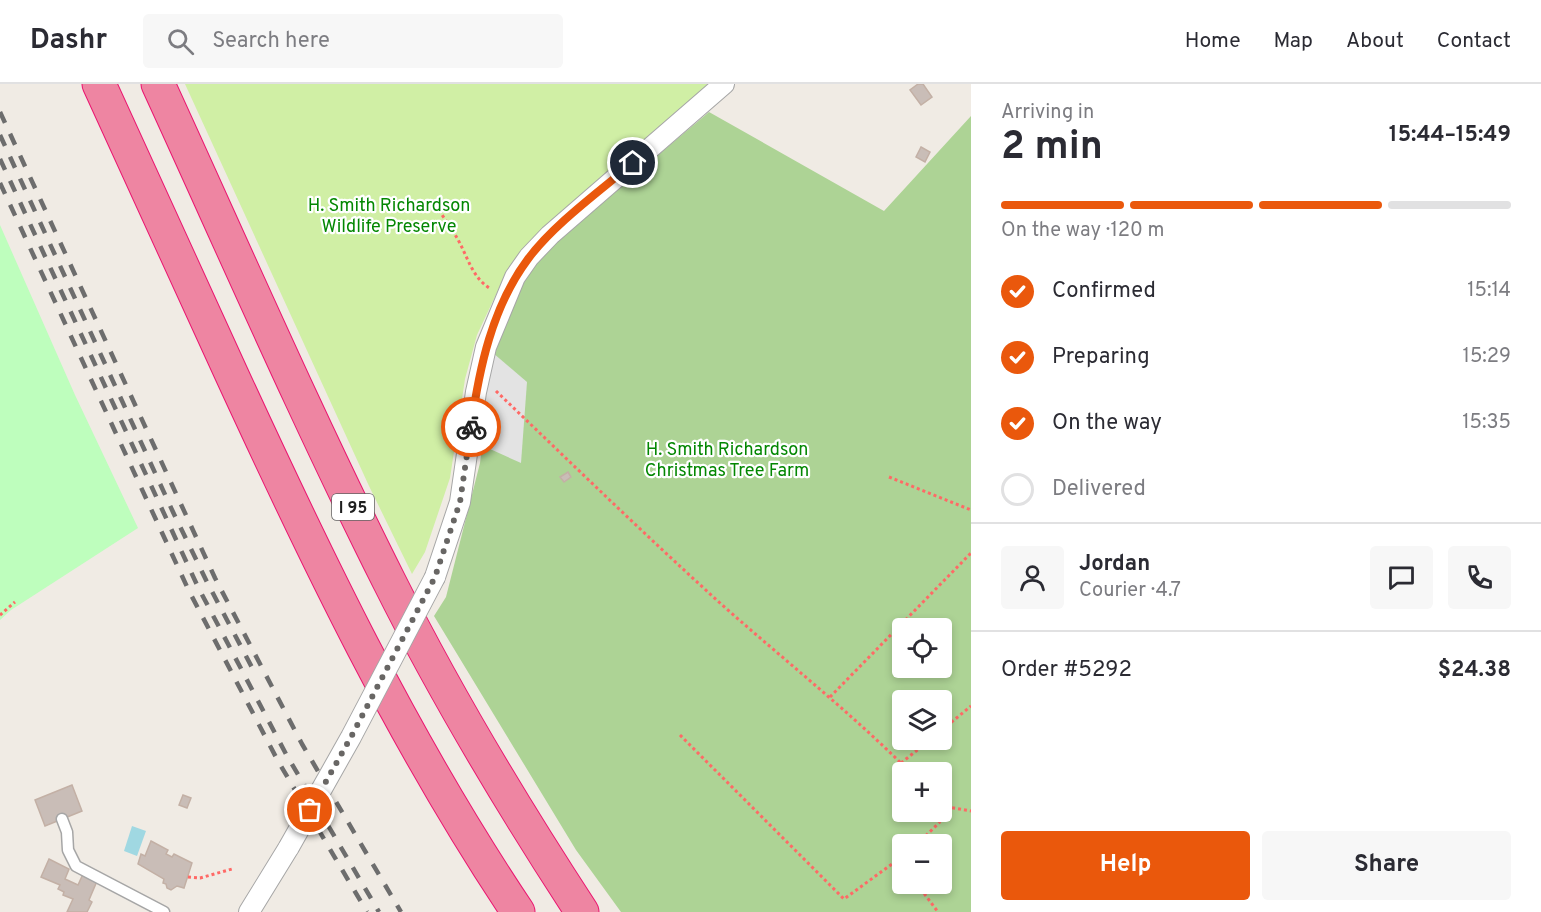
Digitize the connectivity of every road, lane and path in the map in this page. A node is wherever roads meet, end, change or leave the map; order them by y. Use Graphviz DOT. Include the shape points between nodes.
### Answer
graph roads {
  1 [pos="99,84"];
  2 [pos="158,84"];
  3 [pos="724,84"];
  4 [pos="439,210"];
  5 [pos="507,296"];
  6 [pos="480,375"];
  7 [pos="889,477"];
  8 [pos="971,510"];
  9 [pos="971,553"];
  10 [pos="15,602"];
  11 [pos="0,615"];
  12 [pos="830,698"];
  13 [pos="971,706"];
  14 [pos="952,722"];
  15 [pos="680,735"];
  16 [pos="917,750"];
  17 [pos="899,762"];
  18 [pos="901,762"];
  19 [pos="952,808"];
  20 [pos="971,811"];
  21 [pos="62,819"];
  22 [pos="940,822"];
  23 [pos="927,834"];
  24 [pos="892,864"];
  25 [pos="232,868"];
  26 [pos="188,877"];
  27 [pos="924,894"];
  28 [pos="164,912"];
  29 [pos="249,912"];
  30 [pos="518,912"];
  31 [pos="582,912"];
  32 [pos="938,912"];
  1 -- 30 [label="highway" via="345,614 434,777"];
  2 -- 31 [label="highway, I 95" via="389,582 484,754"];
  3 -- 5 [label="street" via="550,234 515,277"];
  4 -- 5 [label="path" via="482,283"];
  5 -- 6 [label="street" via="486,347"];
  6 -- 12 [label="path" via="720,603"];
  6 -- 29 [label="street, bridge" via="460,502 435,577 351,737"];
  7 -- 8 [label="path"];
  9 -- 12 [label="path"];
  10 -- 11 [label="path"];
  12 -- 17 [label="path"];
  13 -- 14 [label="path"];
  15 -- 24 [label="path" via="844,899"];
  16 -- 18 [label="path"];
  19 -- 20 [label="path"];
  21 -- 28 [label="lane" via="68,850 76,866"];
  22 -- 23 [label="path"];
  25 -- 26 [label="path" via="200,878"];
  27 -- 32 [label="path"];
}
